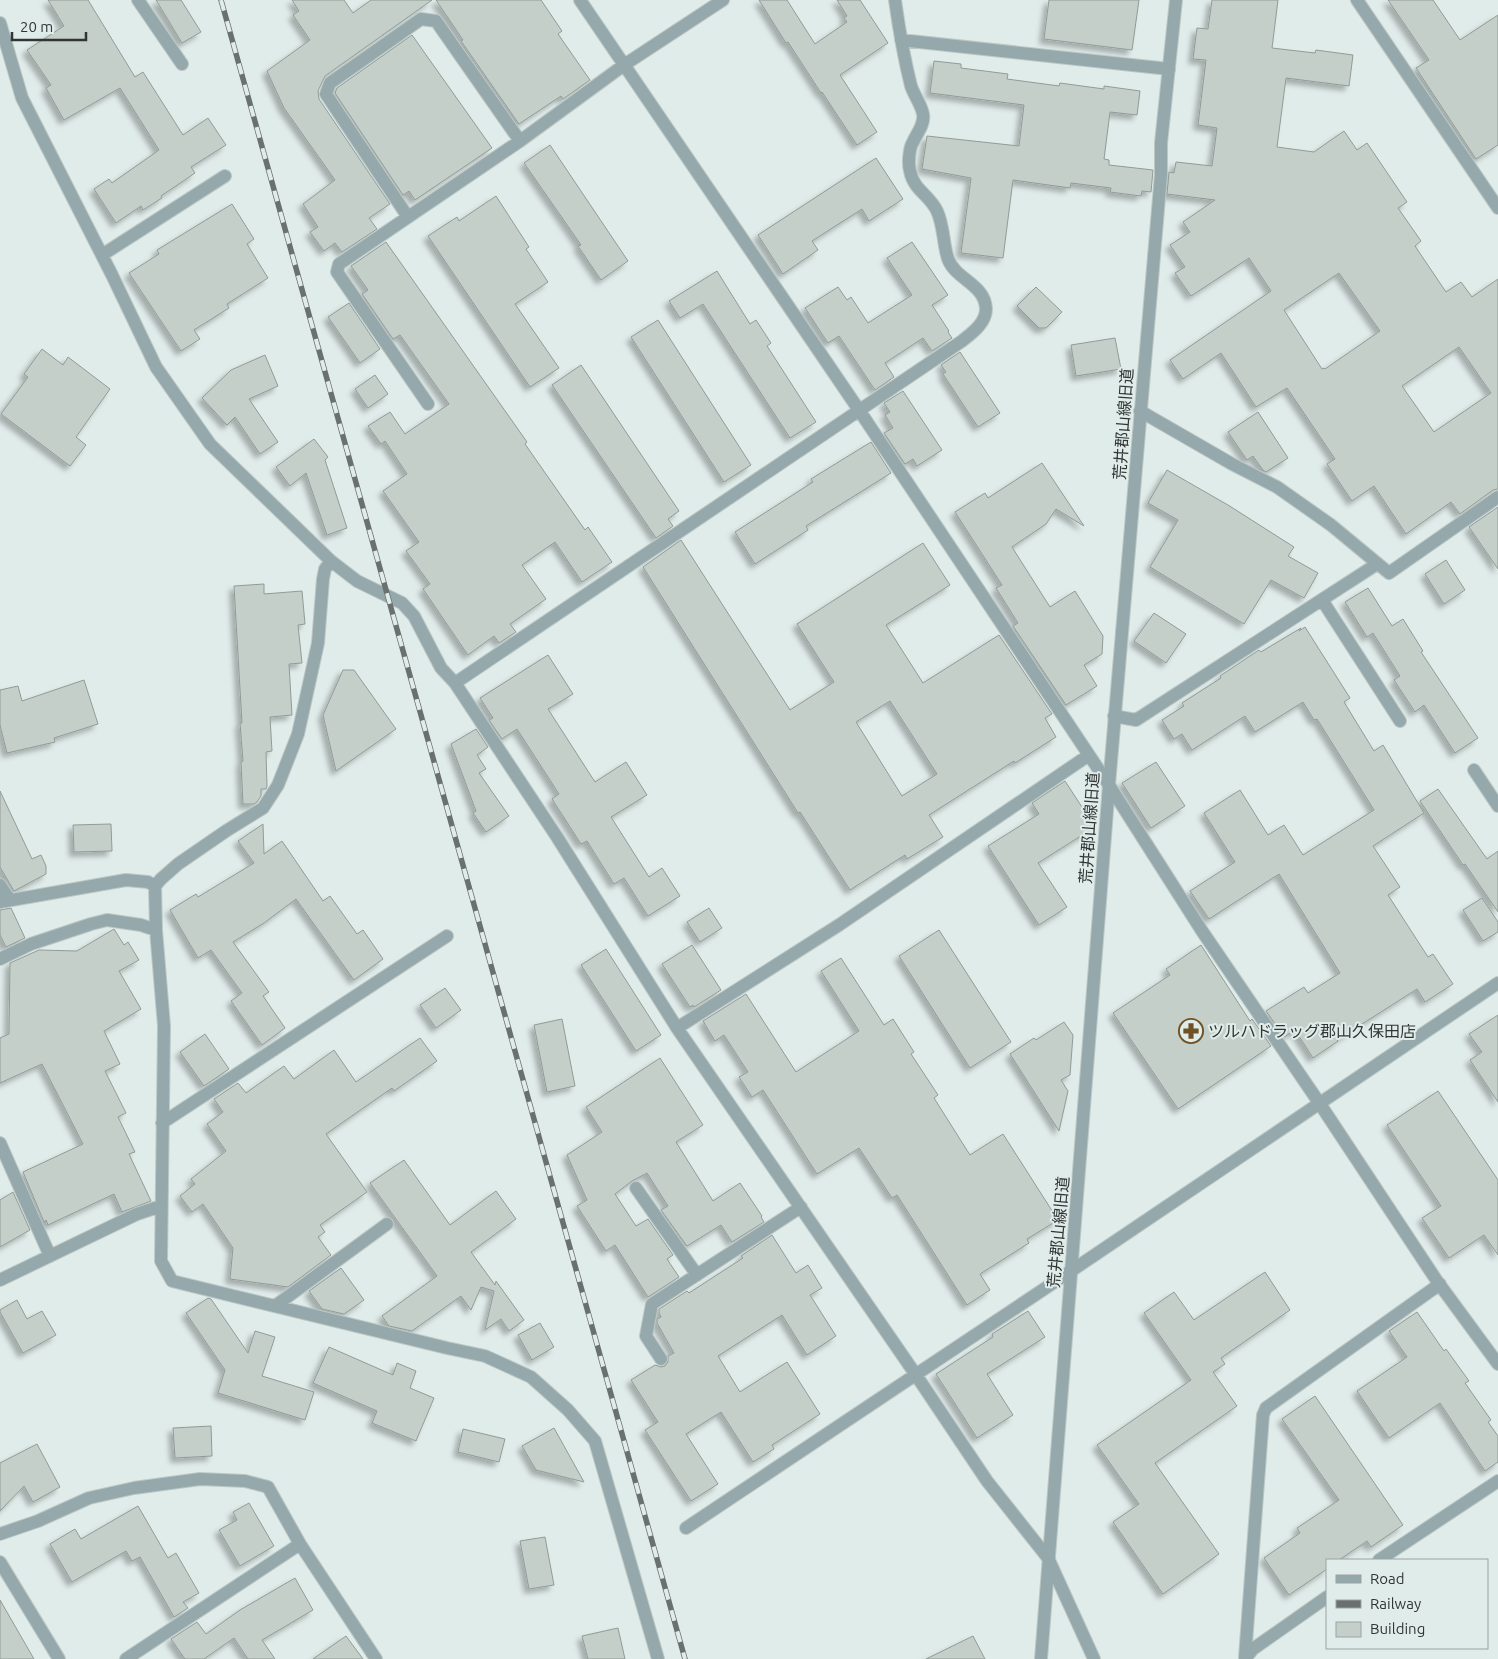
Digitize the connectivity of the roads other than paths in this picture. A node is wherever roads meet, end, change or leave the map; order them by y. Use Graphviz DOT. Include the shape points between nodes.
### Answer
graph roads {
  1 [pos="138,0"];
  2 [pos="580,0"];
  3 [pos="723,0"];
  4 [pos="895,0"];
  5 [pos="1176,0"];
  6 [pos="1357,0"];
  7 [pos="0,23"];
  8 [pos="901,40"];
  9 [pos="182,64"];
  10 [pos="624,65"];
  11 [pos="1169,69"];
  12 [pos="520,141"];
  13 [pos="225,176"];
  14 [pos="1498,208"];
  15 [pos="408,217"];
  16 [pos="102,255"];
  17 [pos="428,404"];
  18 [pos="859,410"];
  19 [pos="1140,411"];
  20 [pos="1498,497"];
  21 [pos="331,561"];
  22 [pos="1377,564"];
  23 [pos="1322,600"];
  24 [pos="454,683"];
  25 [pos="1114,716"];
  26 [pos="1400,721"];
  27 [pos="1089,755"];
  28 [pos="1474,770"];
  29 [pos="1109,784"];
  30 [pos="1498,806"];
  31 [pos="0,885"];
  32 [pos="155,886"];
  33 [pos="5,901"];
  34 [pos="156,930"];
  35 [pos="448,936"];
  36 [pos="0,959"];
  37 [pos="1498,983"];
  38 [pos="677,1028"];
  39 [pos="1320,1104"];
  40 [pos="162,1123"];
  41 [pos="0,1143"];
  42 [pos="636,1188"];
  43 [pos="161,1206"];
  44 [pos="801,1207"];
  45 [pos="387,1224"];
  46 [pos="50,1256"];
  47 [pos="1071,1271"];
  48 [pos="696,1275"];
  49 [pos="0,1280"];
  50 [pos="1440,1284"];
  51 [pos="275,1306"];
  52 [pos="661,1359"];
  53 [pos="1498,1364"];
  54 [pos="916,1375"];
  55 [pos="1498,1481"];
  56 [pos="686,1528"];
  57 [pos="0,1534"];
  58 [pos="300,1544"];
  59 [pos="1048,1558"];
  60 [pos="1381,1559"];
  61 [pos="0,1562"];
  62 [pos="1326,1598"];
  63 [pos="1245,1658"];
  64 [pos="59,1659"];
  65 [pos="126,1659"];
  66 [pos="376,1659"];
  67 [pos="658,1659"];
  68 [pos="1041,1659"];
  69 [pos="1094,1659"];
  1 -- 9 [label="street"];
  2 -- 10 [label="street"];
  3 -- 10 [label="street"];
  4 -- 8 [label="street"];
  5 -- 11 [label="street, 荒井郡山線旧道"];
  6 -- 14 [label="street"];
  7 -- 16 [label="street" via="22,98"];
  8 -- 11 [label="street"];
  8 -- 18 [label="street" via="912,89 924,115 912,145 909,170 914,186 938,212 952,268 977,288 986,310 980,325 962,341"];
  10 -- 12 [label="street"];
  10 -- 18 [label="street"];
  11 -- 19 [label="street, 荒井郡山線旧道"];
  12 -- 15 [label="street"];
  12 -- 15 [label="street" via="436,21 422,19 330,83 326,94"];
  13 -- 16 [label="street"];
  15 -- 17 [label="street" via="339,264 337,272"];
  16 -- 21 [label="street" via="156,367 210,444"];
  18 -- 24 [label="street"];
  18 -- 27 [label="street"];
  19 -- 22 [label="street" via="1277,487 1332,525"];
  19 -- 25 [label="street, 荒井郡山線旧道"];
  20 -- 22 [label="street" via="1389,574"];
  21 -- 24 [label="street" via="357,581 402,603 414,616 441,668"];
  21 -- 32 [label="street" via="323,579 318,643 298,734 278,784 264,808 178,864"];
  22 -- 23 [label="street"];
  23 -- 25 [label="street" via="1136,720"];
  23 -- 26 [label="street"];
  24 -- 38 [label="street" via="557,837"];
  25 -- 29 [label="street, 荒井郡山線旧道"];
  27 -- 29 [label="street"];
  27 -- 38 [label="street" via="839,925"];
  28 -- 30 [label="street"];
  29 -- 39 [label="street" via="1202,931"];
  29 -- 47 [label="street, 荒井郡山線旧道"];
  31 -- 33 [label="street"];
  32 -- 33 [label="street" via="126,880"];
  32 -- 34 [label="street"];
  34 -- 36 [label="street" via="140,924 108,920 31,944"];
  34 -- 40 [label="street" via="164,1026"];
  35 -- 40 [label="street"];
  37 -- 39 [label="street"];
  38 -- 44 [label="street"];
  39 -- 47 [label="street"];
  39 -- 50 [label="street"];
  40 -- 43 [label="street"];
  41 -- 46 [label="street"];
  42 -- 48 [label="street"];
  43 -- 46 [label="street" via="137,1214"];
  43 -- 51 [label="street" via="161,1260 172,1281"];
  44 -- 48 [label="street"];
  44 -- 54 [label="street"];
  45 -- 51 [label="street"];
  46 -- 49 [label="street"];
  47 -- 54 [label="street"];
  47 -- 59 [label="street, 荒井郡山線旧道"];
  48 -- 52 [label="street" via="652,1304 646,1336"];
  50 -- 53 [label="street"];
  50 -- 63 [label="street" via="1266,1408"];
  51 -- 67 [label="street" via="485,1356 531,1377 568,1410 595,1441"];
  54 -- 56 [label="street"];
  54 -- 59 [label="street" via="987,1481"];
  55 -- 60 [label="street"];
  57 -- 58 [label="street" via="89,1498 134,1488 222,1480 268,1487"];
  58 -- 65 [label="street"];
  58 -- 66 [label="street"];
  59 -- 68 [label="street, 荒井郡山線旧道"];
  59 -- 69 [label="street"];
  61 -- 64 [label="street"];
  62 -- 63 [label="street"];
}
